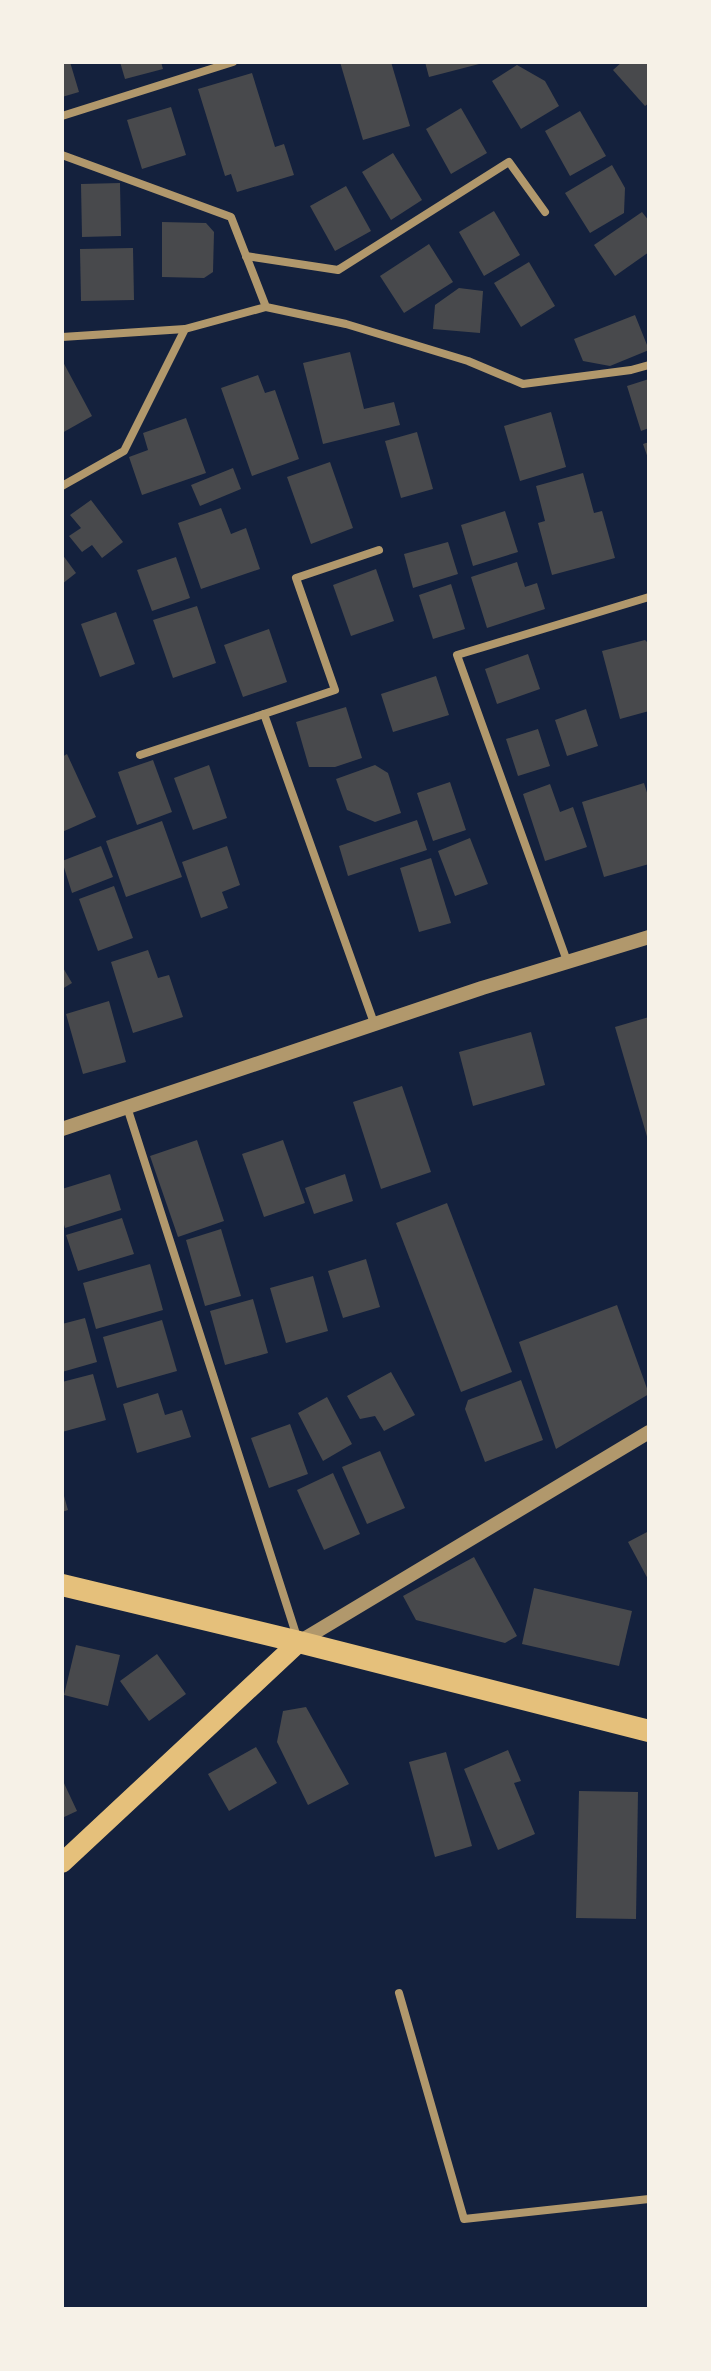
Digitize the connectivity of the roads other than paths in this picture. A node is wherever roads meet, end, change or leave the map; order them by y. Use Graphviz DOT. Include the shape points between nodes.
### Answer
graph roads {
  1 [pos="233,62"];
  2 [pos="62,116"];
  3 [pos="62,155"];
  4 [pos="545,212"];
  5 [pos="246,256"];
  6 [pos="266,307"];
  7 [pos="185,329"];
  8 [pos="62,337"];
  9 [pos="649,365"];
  10 [pos="62,486"];
  11 [pos="379,550"];
  12 [pos="649,597"];
  13 [pos="264,714"];
  14 [pos="140,755"];
  15 [pos="649,937"];
  16 [pos="567,961"];
  17 [pos="374,1023"];
  18 [pos="127,1107"];
  19 [pos="62,1129"];
  20 [pos="649,1432"];
  21 [pos="62,1585"];
  22 [pos="299,1642"];
  23 [pos="649,1731"];
  24 [pos="62,1863"];
  25 [pos="399,1993"];
  26 [pos="649,2199"];
  1 -- 2 [label="street"];
  3 -- 5 [label="street" via="231,217"];
  4 -- 5 [label="street" via="509,162 338,270"];
  5 -- 6 [label="street"];
  6 -- 7 [label="street"];
  6 -- 9 [label="street" via="346,324 468,361 523,384"];
  7 -- 8 [label="street"];
  7 -- 10 [label="street" via="124,451"];
  11 -- 13 [label="street" via="296,578 335,690"];
  12 -- 16 [label="street" via="457,655"];
  13 -- 14 [label="street"];
  13 -- 17 [label="street"];
  15 -- 16 [label="street"];
  16 -- 17 [label="street"];
  17 -- 18 [label="street"];
  18 -- 19 [label="street"];
  18 -- 22 [label="street"];
  20 -- 22 [label="street"];
  21 -- 22 [label="highway"];
  22 -- 23 [label="highway"];
  22 -- 24 [label="main road"];
  25 -- 26 [label="street" via="464,2219"];
}
